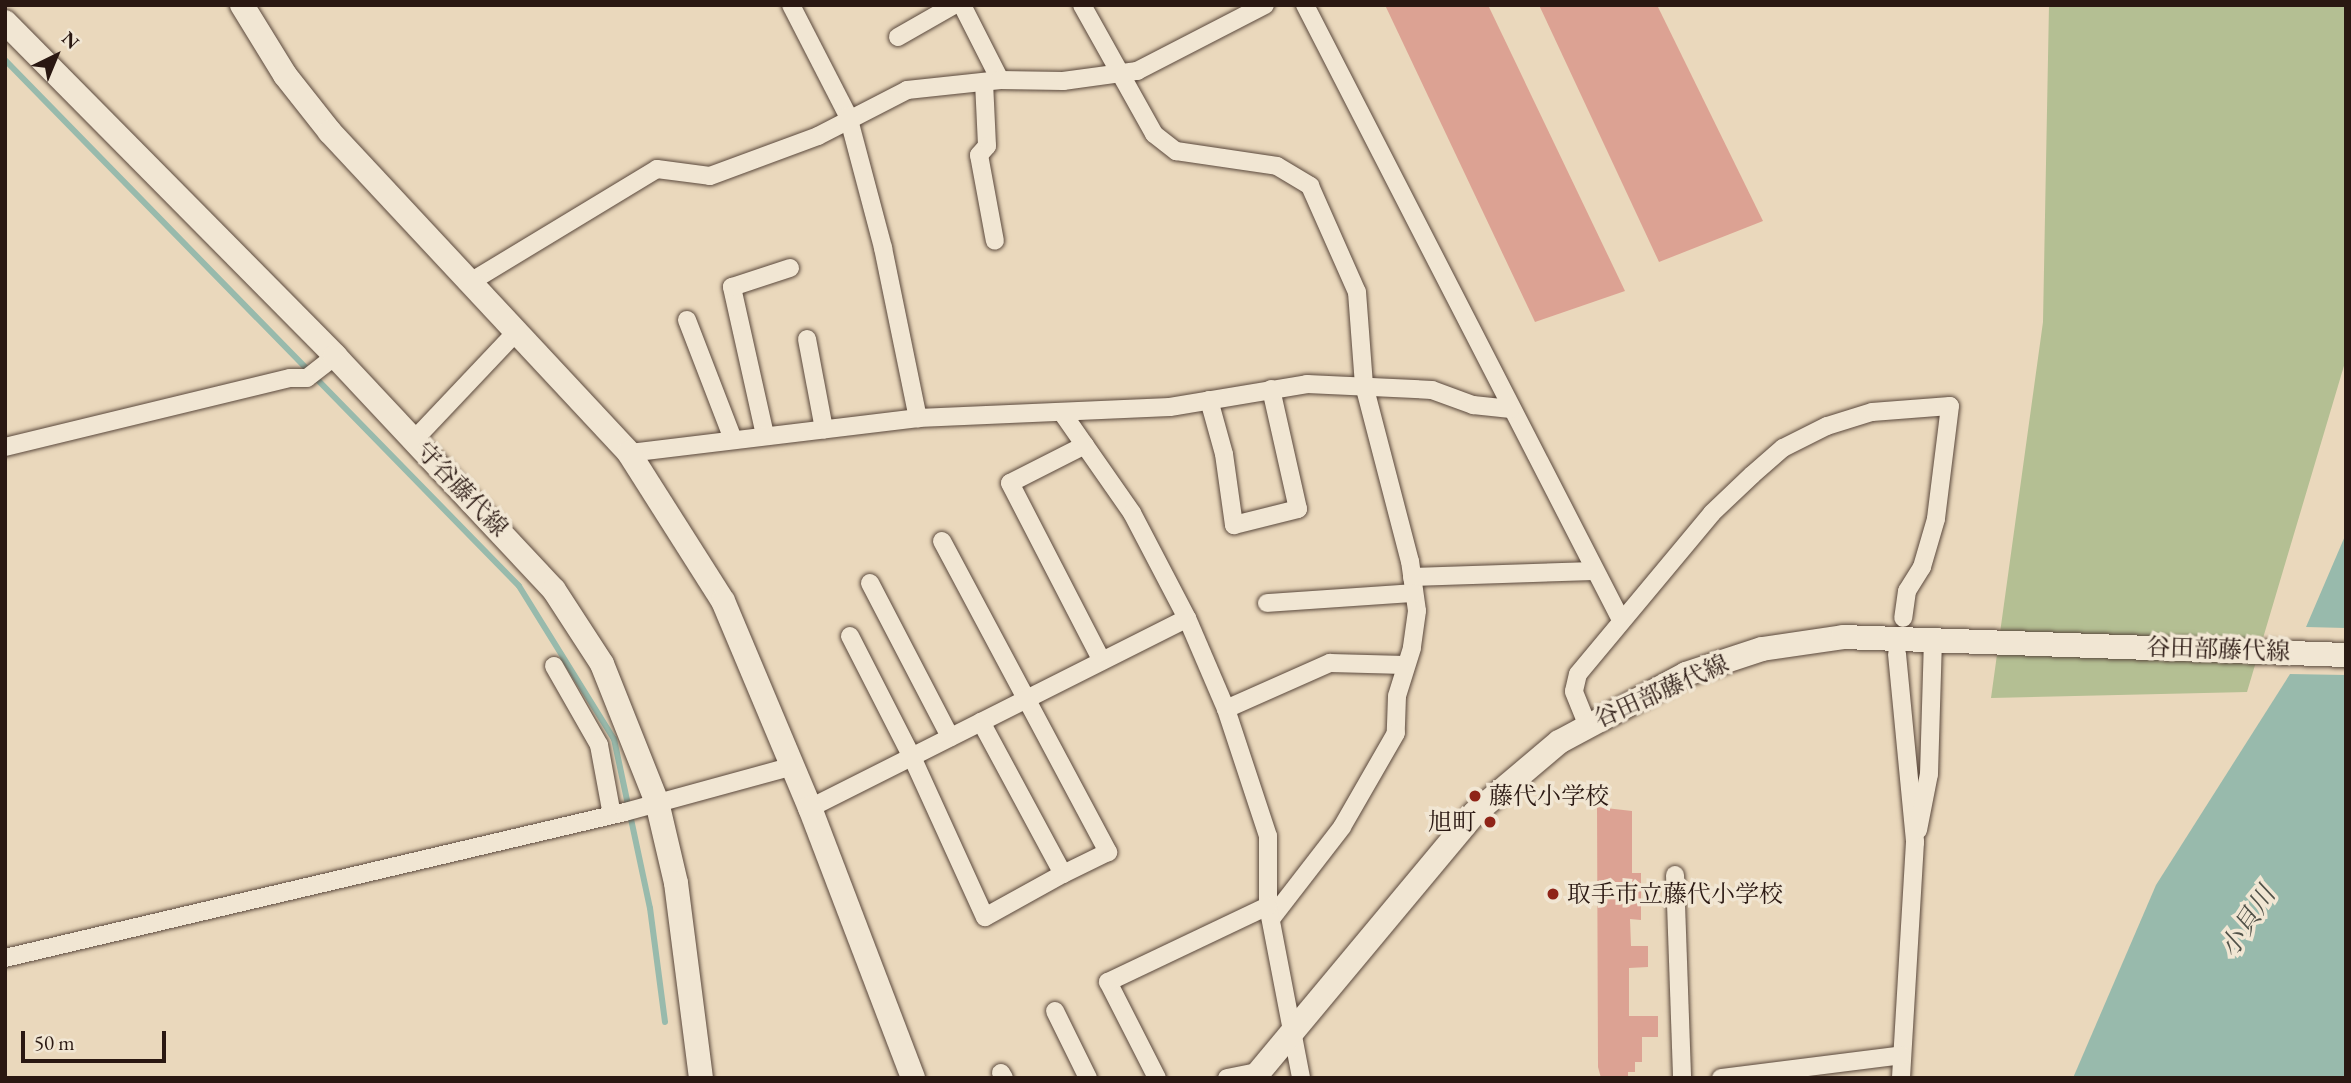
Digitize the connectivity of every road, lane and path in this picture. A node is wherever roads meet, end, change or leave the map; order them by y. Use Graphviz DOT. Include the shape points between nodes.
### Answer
graph roads {
  1 [pos="242,5"];
  2 [pos="791,5"];
  3 [pos="954,5"];
  4 [pos="962,5"];
  5 [pos="1082,5"];
  6 [pos="1265,5"];
  7 [pos="1305,5"];
  8 [pos="5,22"];
  9 [pos="898,37"];
  10 [pos="1122,73"];
  11 [pos="992,81"];
  12 [pos="848,116"];
  13 [pos="995,241"];
  14 [pos="790,268"];
  15 [pos="472,281"];
  16 [pos="688,320"];
  17 [pos="517,331"];
  18 [pos="807,339"];
  19 [pos="335,356"];
  20 [pos="1364,385"];
  21 [pos="1271,390"];
  22 [pos="1209,400"];
  23 [pos="1511,409"];
  24 [pos="1063,414"];
  25 [pos="918,418"];
  26 [pos="824,429"];
  27 [pos="765,435"];
  28 [pos="733,439"];
  29 [pos="414,440"];
  30 [pos="1084,445"];
  31 [pos="5,447"];
  32 [pos="629,453"];
  33 [pos="942,541"];
  34 [pos="1594,571"];
  35 [pos="870,583"];
  36 [pos="1413,585"];
  37 [pos="1267,603"];
  38 [pos="1187,618"];
  39 [pos="1903,618"];
  40 [pos="1621,620"];
  41 [pos="850,635"];
  42 [pos="1933,638"];
  43 [pos="1897,654"];
  44 [pos="2346,655"];
  45 [pos="1102,662"];
  46 [pos="1405,665"];
  47 [pos="554,666"];
  48 [pos="1028,698"];
  49 [pos="1226,709"];
  50 [pos="981,722"];
  51 [pos="1587,724"];
  52 [pos="950,737"];
  53 [pos="912,757"];
  54 [pos="793,766"];
  55 [pos="657,802"];
  56 [pos="810,808"];
  57 [pos="612,815"];
  58 [pos="1915,842"];
  59 [pos="1063,874"];
  60 [pos="1675,875"];
  61 [pos="1269,913"];
  62 [pos="5,958"];
  63 [pos="1055,1012"];
  64 [pos="1293,1031"];
  65 [pos="1902,1055"];
  66 [pos="1256,1075"];
  67 [pos="701,1078"];
  68 [pos="913,1078"];
  69 [pos="1088,1078"];
  70 [pos="1157,1078"];
  71 [pos="1227,1078"];
  72 [pos="1301,1078"];
  73 [pos="1682,1078"];
  74 [pos="1721,1078"];
  75 [pos="1901,1078"];
  1 -- 15 [label="main road" via="285,75 330,132"];
  2 -- 12 [label="street"];
  3 -- 9 [label="street"];
  4 -- 11 [label="street"];
  5 -- 10 [label="street"];
  6 -- 10 [label="street" via="1137,71"];
  7 -- 23 [label="street"];
  8 -- 19 [label="main road, 守谷藤代線"];
  10 -- 11 [label="street" via="1063,81"];
  10 -- 20 [label="street" via="1154,134 1176,151 1277,166 1310,186 1357,292"];
  11 -- 12 [label="street" via="908,90"];
  11 -- 13 [label="street" via="987,146 979,155"];
  12 -- 15 [label="street" via="818,136 710,176 657,169"];
  12 -- 25 [label="street" via="883,248"];
  14 -- 27 [label="street" via="732,287"];
  15 -- 17 [label="main road"];
  16 -- 28 [label="street"];
  17 -- 29 [label="street"];
  17 -- 32 [label="main road"];
  18 -- 26 [label="street"];
  19 -- 29 [label="main road, 守谷藤代線"];
  19 -- 31 [label="street" via="307,378 290,378"];
  20 -- 21 [label="street"];
  20 -- 23 [label="street" via="1433,390 1473,405"];
  20 -- 36 [label="street" via="1394,489"];
  21 -- 22 [label="street"];
  21 -- 22 [label="street" via="1298,509 1234,525 1224,454"];
  22 -- 24 [label="street"];
  23 -- 34 [label="street"];
  24 -- 25 [label="street"];
  24 -- 30 [label="street"];
  25 -- 26 [label="street"];
  26 -- 27 [label="street"];
  27 -- 28 [label="street"];
  28 -- 32 [label="street"];
  29 -- 55 [label="main road, 守谷藤代線" via="554,590 603,664"];
  30 -- 38 [label="street" via="1132,513"];
  30 -- 45 [label="street" via="1010,483"];
  32 -- 54 [label="main road" via="723,601"];
  33 -- 48 [label="street"];
  34 -- 36 [label="street"];
  34 -- 40 [label="street"];
  35 -- 52 [label="street"];
  36 -- 37 [label="street"];
  36 -- 46 [label="street" via="1412,648"];
  38 -- 45 [label="street"];
  38 -- 49 [label="street"];
  39 -- 40 [label="street" via="1907,591 1922,567 1936,519 1950,406 1872,412 1827,426 1783,448 1712,513"];
  40 -- 51 [label="street" via="1576,682 1574,691"];
  41 -- 53 [label="street"];
  42 -- 44 [label="main road, 谷田部藤代線"];
  42 -- 51 [label="main road, 谷田部藤代線" via="1843,637 1762,649 1686,674"];
  42 -- 58 [label="street" via="1929,774"];
  43 -- 58 [label="street"];
  45 -- 48 [label="street"];
  46 -- 49 [label="street" via="1330,663"];
  46 -- 61 [label="street" via="1397,695 1396,733 1342,827"];
  47 -- 57 [label="street" via="599,745"];
  48 -- 50 [label="street"];
  48 -- 59 [label="street" via="1108,852"];
  49 -- 61 [label="street" via="1268,836"];
  50 -- 52 [label="street"];
  50 -- 59 [label="street"];
  51 -- 64 [label="main road, 谷田部藤代線" via="1538,758 1475,813"];
  52 -- 53 [label="street"];
  53 -- 56 [label="street"];
  53 -- 59 [label="street" via="985,917"];
  54 -- 55 [label="street"];
  54 -- 56 [label="main road"];
  55 -- 57 [label="street"];
  55 -- 67 [label="main road, 守谷藤代線" via="676,883"];
  56 -- 68 [label="main road"];
  57 -- 62 [label="street"];
  58 -- 65 [label="street"];
  60 -- 73 [label="street"];
  61 -- 64 [label="street"];
  61 -- 70 [label="street" via="1108,982"];
  63 -- 69 [label="street"];
  64 -- 66 [label="main road, 谷田部藤代線"];
  64 -- 72 [label="street"];
  65 -- 74 [label="street"];
  65 -- 75 [label="street"];
  66 -- 71 [label="street"];
}
